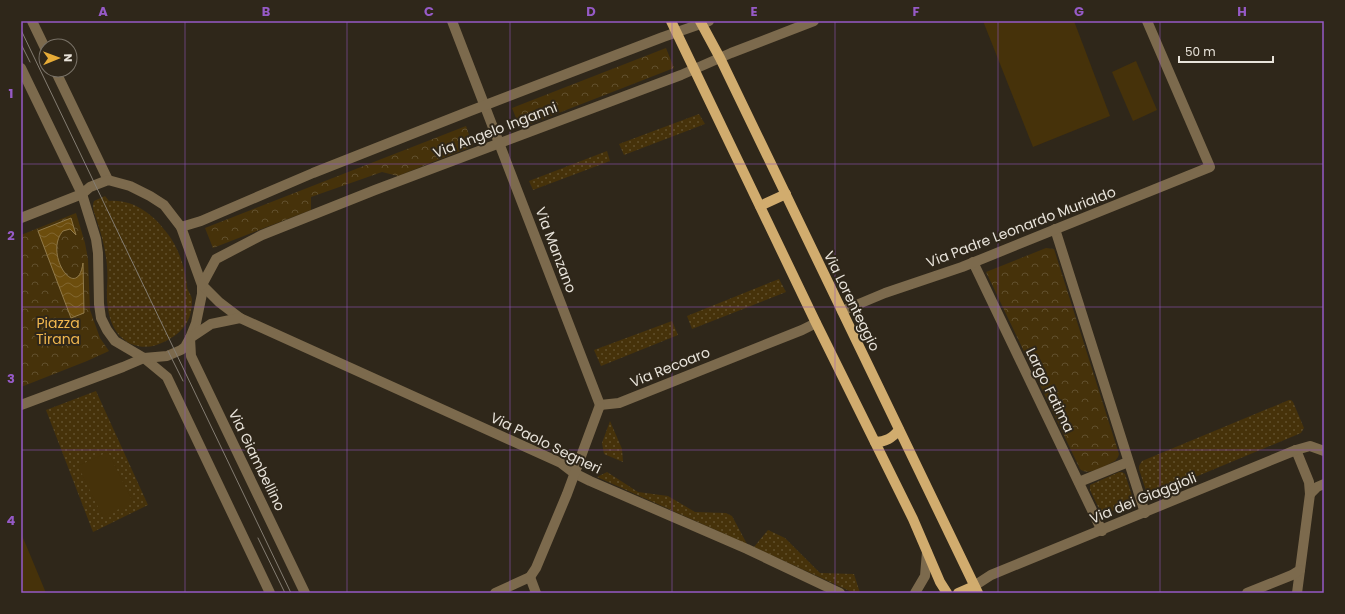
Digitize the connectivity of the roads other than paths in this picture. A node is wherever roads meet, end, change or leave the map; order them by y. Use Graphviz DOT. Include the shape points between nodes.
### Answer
graph roads {
  1 [pos="32,21"];
  2 [pos="452,21"];
  3 [pos="671,21"];
  4 [pos="814,21"];
  5 [pos="1147,21"];
  6 [pos="704,22"];
  7 [pos="676,32"];
  8 [pos="40,38"];
  9 [pos="720,58"];
  10 [pos="21,68"];
  11 [pos="694,69"];
  12 [pos="60,78"];
  13 [pos="485,106"];
  14 [pos="500,143"];
  15 [pos="108,180"];
  16 [pos="82,194"];
  17 [pos="786,194"];
  18 [pos="760,206"];
  19 [pos="21,218"];
  20 [pos="181,227"];
  21 [pos="1055,229"];
  22 [pos="973,262"];
  23 [pos="202,285"];
  24 [pos="842,311"];
  25 [pos="240,318"];
  26 [pos="816,323"];
  27 [pos="190,338"];
  28 [pos="144,358"];
  29 [pos="21,405"];
  30 [pos="600,405"];
  31 [pos="899,430"];
  32 [pos="875,442"];
  33 [pos="1296,450"];
  34 [pos="1324,451"];
  35 [pos="1128,462"];
  36 [pos="574,473"];
  37 [pos="1078,482"];
  38 [pos="1324,484"];
  39 [pos="1310,494"];
  40 [pos="1145,513"];
  41 [pos="1102,531"];
  42 [pos="927,552"];
  43 [pos="1300,570"];
  44 [pos="530,577"];
  45 [pos="976,590"];
  46 [pos="270,593"];
  47 [pos="305,593"];
  48 [pos="495,593"];
  49 [pos="536,593"];
  50 [pos="840,593"];
  51 [pos="915,593"];
  52 [pos="947,593"];
  53 [pos="958,593"];
  54 [pos="1247,593"];
  55 [pos="1297,593"];
  1 -- 8 [label="street"];
  2 -- 13 [label="street, Via Manzano"];
  3 -- 7 [label="main road"];
  4 -- 9 [label="street, Via Angelo Inganni"];
  5 -- 21 [label="street, Via Padre Leonardo Murialdo" via="1210,167"];
  6 -- 7 [label="street, Via Angelo Inganni"];
  6 -- 9 [label="main road, Via Lorenteggio"];
  7 -- 11 [label="main road"];
  7 -- 13 [label="street, Via Angelo Inganni"];
  9 -- 11 [label="street, Via Angelo Inganni"];
  9 -- 17 [label="main road, Via Lorenteggio"];
  10 -- 16 [label="street"];
  11 -- 14 [label="street, Via Angelo Inganni"];
  11 -- 18 [label="main road"];
  12 -- 15 [label="street"];
  13 -- 14 [label="street, Via Manzano"];
  13 -- 20 [label="street, Via Angelo Inganni"];
  14 -- 23 [label="street, Via Angelo Inganni" via="262,235 216,259"];
  14 -- 30 [label="street, Via Manzano"];
  15 -- 16 [label="street" via="90,187"];
  15 -- 20 [label="street" via="130,186 150,196 164,206"];
  16 -- 19 [label="street"];
  16 -- 28 [label="street" via="96,239 101,318 115,341"];
  17 -- 18 [label="main road"];
  17 -- 24 [label="main road, Via Lorenteggio"];
  18 -- 26 [label="main road"];
  20 -- 23 [label="street"];
  21 -- 22 [label="street, Via Padre Leonardo Murialdo"];
  21 -- 35 [label="street"];
  22 -- 24 [label="street, Via Padre Leonardo Murialdo"];
  22 -- 37 [label="street, Largo Fatima"];
  23 -- 25 [label="street, Via Paolo Segneri"];
  23 -- 27 [label="street" via="199,312"];
  24 -- 31 [label="main road, Via Lorenteggio"];
  25 -- 27 [label="street" via="211,324"];
  25 -- 36 [label="street, Via Paolo Segneri" via="561,464"];
  26 -- 30 [label="street, Via Recoaro" via="619,403"];
  26 -- 32 [label="main road"];
  27 -- 28 [label="street" via="185,347 174,353"];
  27 -- 47 [label="street, Via Giambellino" via="191,356"];
  28 -- 29 [label="street"];
  28 -- 46 [label="street" via="170,382"];
  30 -- 36 [label="street"];
  31 -- 32 [label="main road" via="888,440"];
  31 -- 45 [label="main road, Via Lorenteggio"];
  32 -- 42 [label="main road"];
  33 -- 34 [label="street, Via dei Giaggioli" via="1310,446"];
  33 -- 39 [label="street" via="1309,482"];
  33 -- 40 [label="street, Via dei Giaggioli"];
  35 -- 37 [label="street"];
  35 -- 40 [label="street"];
  36 -- 44 [label="street" via="539,561"];
  36 -- 50 [label="street, Via Paolo Segneri"];
  37 -- 41 [label="street, Largo Fatima"];
  38 -- 39 [label="street"];
  39 -- 43 [label="street"];
  40 -- 41 [label="street, Via dei Giaggioli"];
  41 -- 45 [label="street, Via dei Giaggioli" via="992,575"];
  42 -- 51 [label="street" via="925,576"];
  42 -- 52 [label="main road"];
  43 -- 54 [label="street"];
  43 -- 55 [label="street"];
  44 -- 48 [label="street"];
  44 -- 49 [label="street"];
  45 -- 53 [label="main road"];
}
